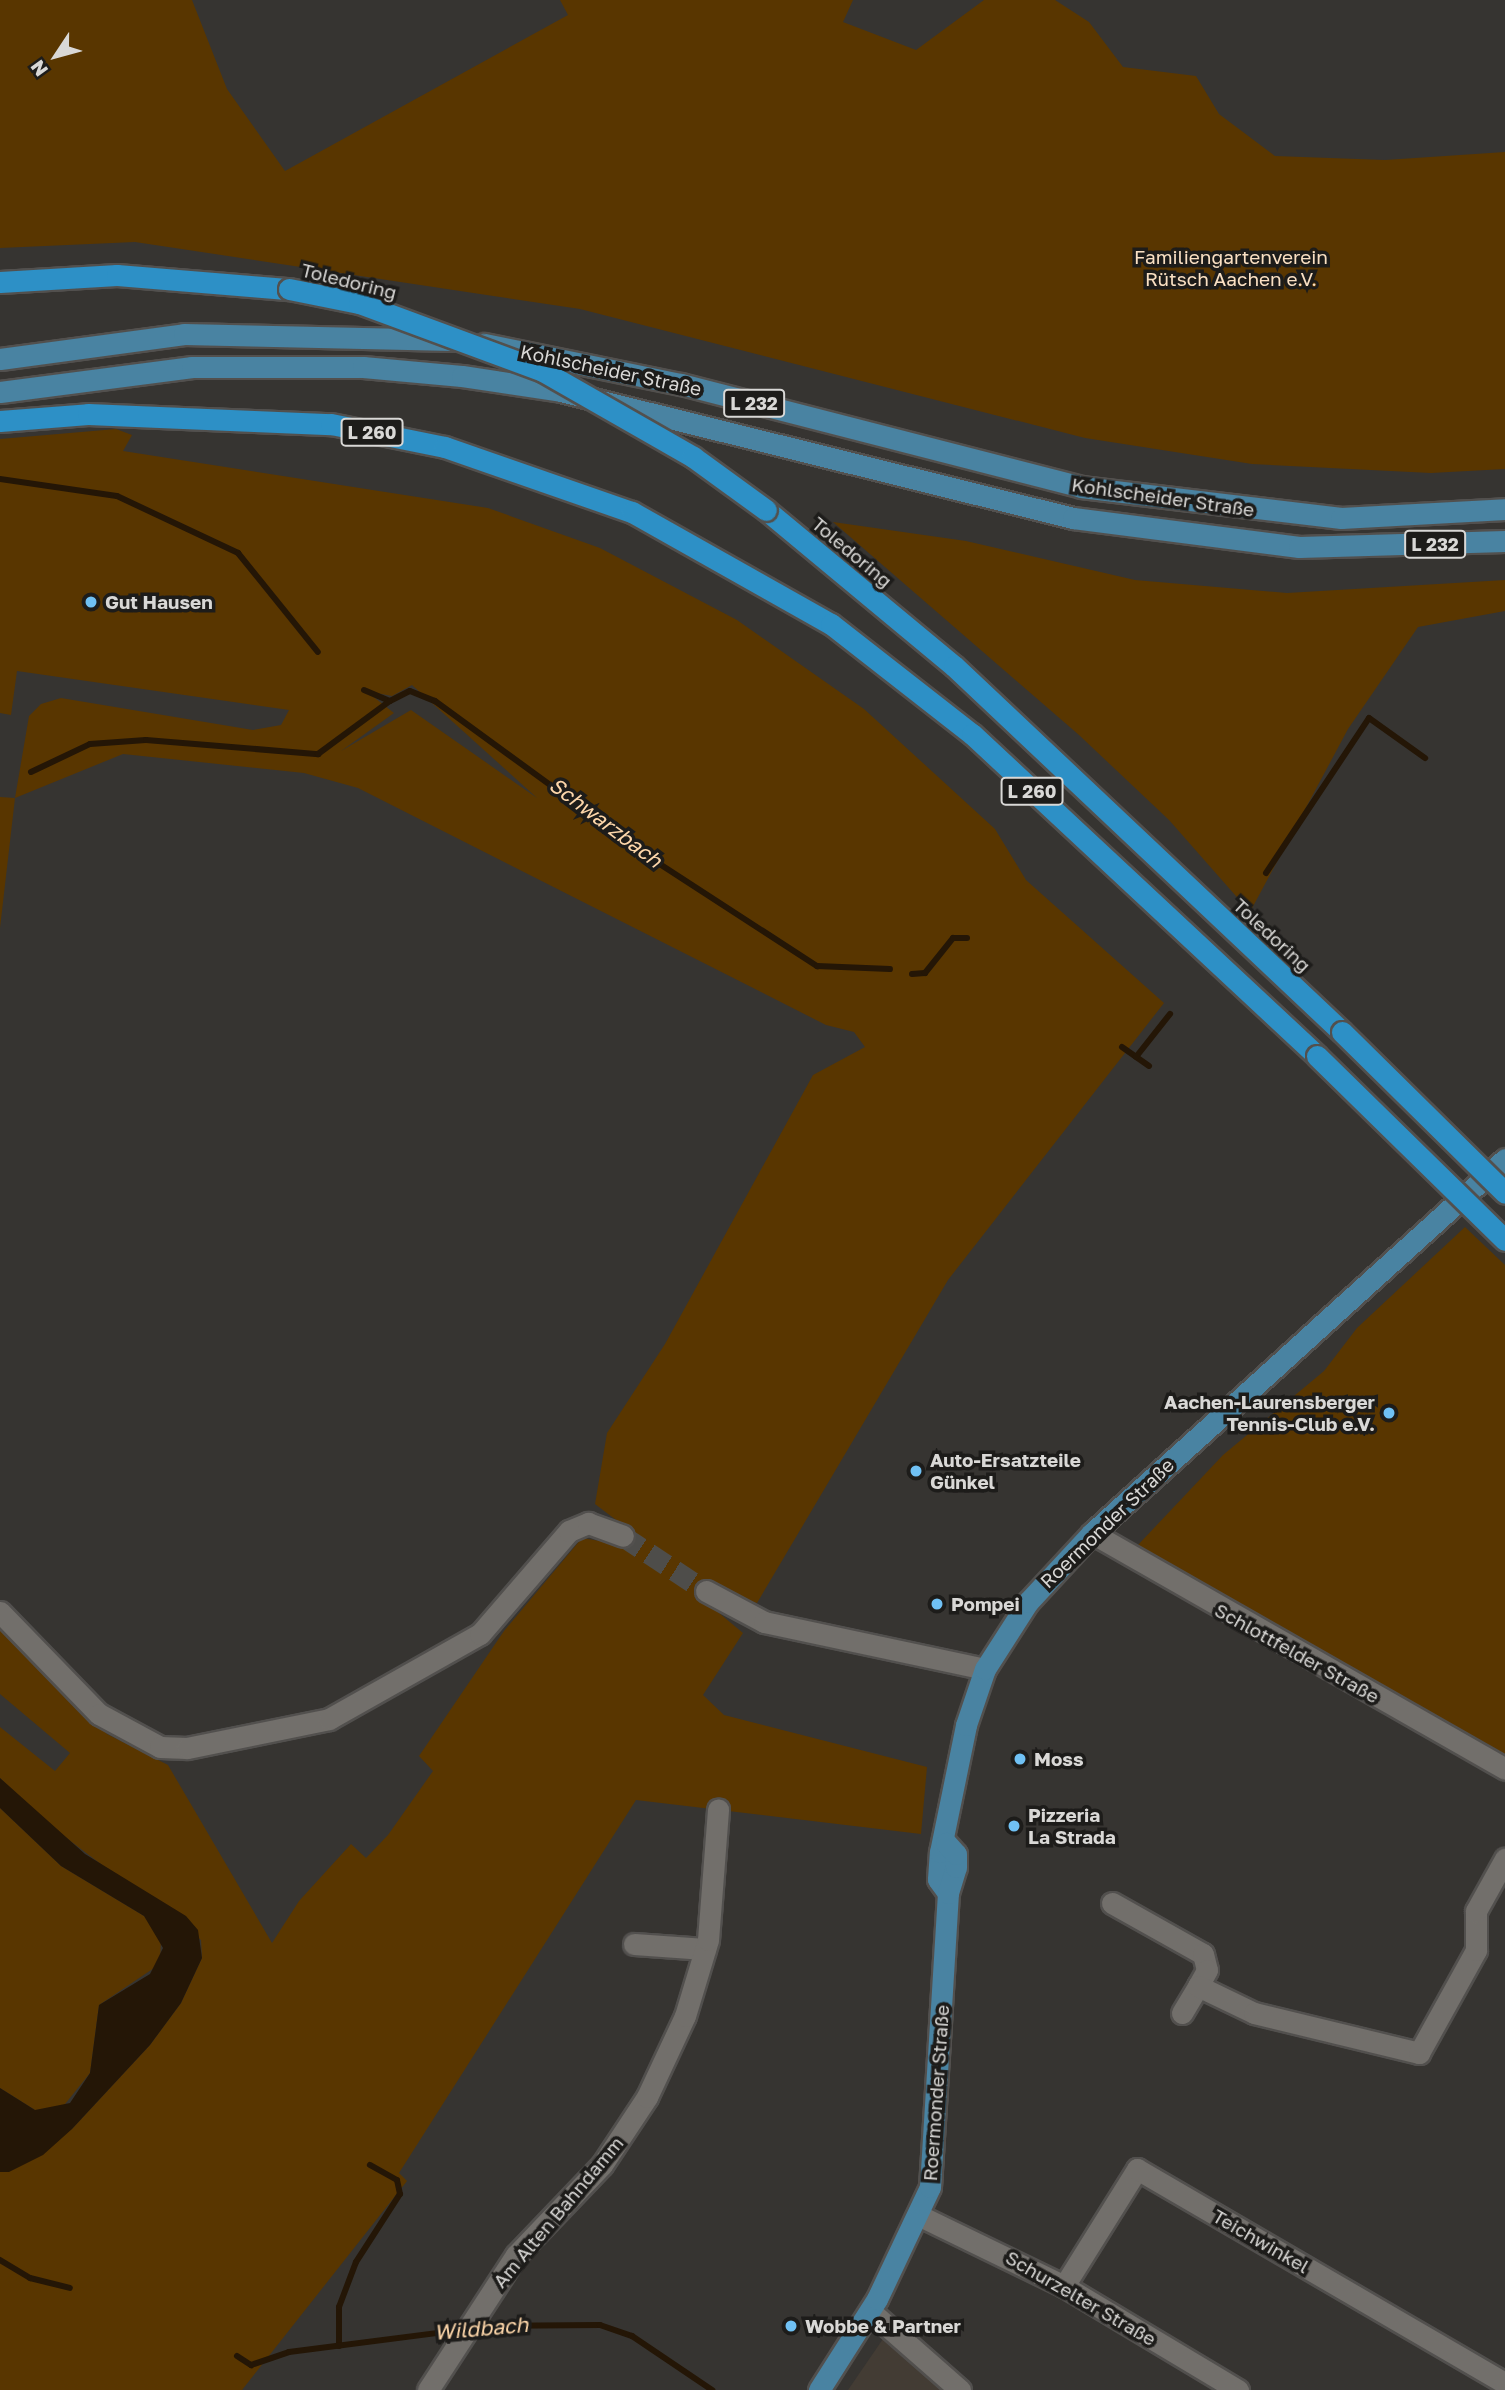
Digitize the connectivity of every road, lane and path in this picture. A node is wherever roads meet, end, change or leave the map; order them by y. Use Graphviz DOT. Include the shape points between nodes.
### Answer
graph roads {
  1 [pos="0,282"];
  2 [pos="0,359"];
  3 [pos="0,392"];
  4 [pos="0,421"];
  5 [pos="1505,509"];
  6 [pos="1505,541"];
  7 [pos="1505,1159"];
  8 [pos="1505,1193"];
  9 [pos="1505,1240"];
  10 [pos="1092,1533"];
  11 [pos="623,1536"];
  12 [pos="706,1591"];
  13 [pos="0,1612"];
  14 [pos="985,1668"];
  15 [pos="1505,1769"];
  16 [pos="718,1809"];
  17 [pos="1505,1859"];
  18 [pos="1112,1903"];
  19 [pos="634,1944"];
  20 [pos="705,1948"];
  21 [pos="1198,1986"];
  22 [pos="1182,2013"];
  23 [pos="920,2216"];
  24 [pos="1064,2286"];
  25 [pos="870,2311"];
  26 [pos="1215,2383"];
  27 [pos="1505,2384"];
  28 [pos="428,2390"];
  29 [pos="818,2390"];
  30 [pos="960,2390"];
  31 [pos="1238,2390"];
  1 -- 8 [label="highway, Toledoring / L 260, bridge" via="131,275 289,289 359,303 543,372 693,457 766,510 954,667 1342,1032"];
  2 -- 5 [label="main road, Kohlscheider Straße / L 232" via="184,334 451,340 565,357 1080,487 1341,517"];
  3 -- 6 [label="main road, Kohlscheider Straße / L 232" via="192,367 363,368 462,376 561,391 1073,518 1299,547"];
  4 -- 9 [label="highway, L 260, bridge" via="179,415 331,424 445,447 632,512 831,624 972,734 1317,1056"];
  7 -- 10 [label="main road, Roermonder Straße"];
  10 -- 14 [label="main road, Roermonder Straße" via="1028,1602"];
  10 -- 15 [label="street, Schlottfelder Straße"];
  11 -- 13 [label="street" via="588,1523 569,1531 480,1634 340,1714 288,1731 187,1748 160,1747 99,1714"];
  12 -- 14 [label="street" via="776,1625"];
  14 -- 23 [label="main road, Roermonder Straße" via="957,1760 938,1879 948,1893 936,2153"];
  16 -- 20 [label="street, Am Alten Bahndamm"];
  17 -- 21 [label="street" via="1476,1911 1476,1950 1419,2053 1254,2013"];
  18 -- 21 [label="street" via="1203,1954 1207,1970"];
  19 -- 20 [label="street"];
  20 -- 28 [label="street, Am Alten Bahndamm" via="685,2016 627,2130 486,2298"];
  21 -- 22 [label="street"];
  23 -- 24 [label="street, Schurzelter Straße"];
  23 -- 25 [label="main road, Roermonder Straße"];
  24 -- 26 [label="street, Schurzelter Straße"];
  24 -- 27 [label="street, Teichwinkel" via="1137,2169"];
  25 -- 29 [label="main road, Roermonder Straße"];
  25 -- 30 [label="street"];
  26 -- 31 [label="street, Schurzelter Straße"];
}
